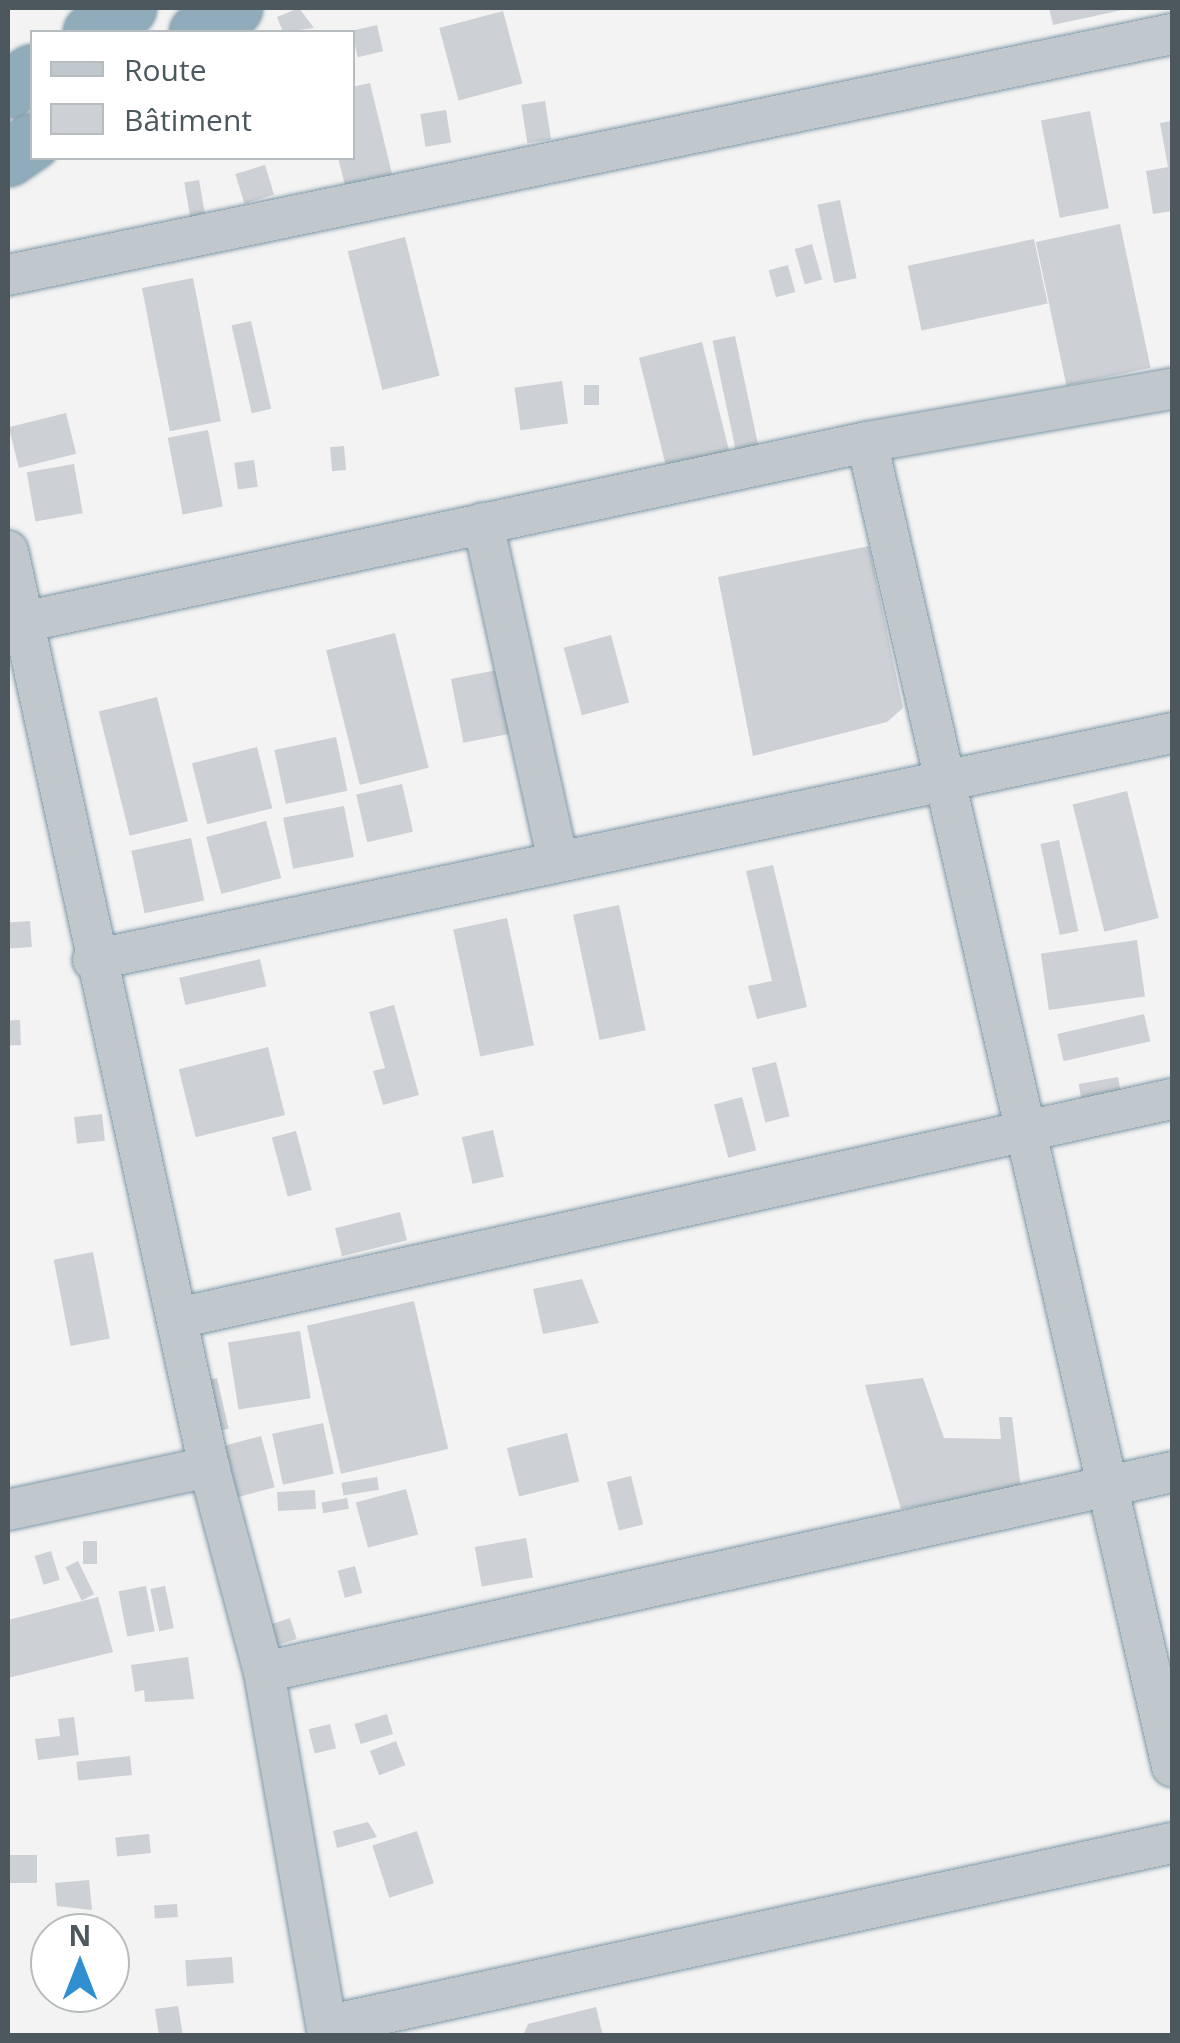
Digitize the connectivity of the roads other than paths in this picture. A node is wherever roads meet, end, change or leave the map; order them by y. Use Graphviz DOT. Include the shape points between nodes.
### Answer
graph roads {
  1 [pos="128,8"];
  2 [pos="234,8"];
  3 [pos="94,30"];
  4 [pos="200,30"];
  5 [pos="1172,34"];
  6 [pos="30,73"];
  7 [pos="8,89"];
  8 [pos="30,143"];
  9 [pos="8,158"];
  10 [pos="8,275"];
  11 [pos="1172,389"];
  12 [pos="867,442"];
  13 [pos="482,523"];
  14 [pos="8,551"];
  15 [pos="23,622"];
  16 [pos="1172,733"];
  17 [pos="946,779"];
  18 [pos="558,861"];
  19 [pos="93,960"];
  20 [pos="1172,1099"];
  21 [pos="1026,1128"];
  22 [pos="178,1318"];
  23 [pos="209,1467"];
  24 [pos="1172,1472"];
  25 [pos="1108,1486"];
  26 [pos="8,1510"];
  27 [pos="264,1672"];
  28 [pos="1172,1766"];
  29 [pos="1172,1843"];
  30 [pos="329,2030"];
  1 -- 3 [label="highway"];
  2 -- 4 [label="highway"];
  5 -- 10 [label="street"];
  6 -- 7 [label="highway"];
  8 -- 9 [label="highway"];
  11 -- 12 [label="street"];
  12 -- 13 [label="street"];
  12 -- 17 [label="street"];
  13 -- 15 [label="street"];
  13 -- 18 [label="street"];
  14 -- 15 [label="street"];
  15 -- 19 [label="street"];
  16 -- 17 [label="street"];
  17 -- 18 [label="street"];
  17 -- 21 [label="street"];
  18 -- 19 [label="street"];
  19 -- 22 [label="street"];
  20 -- 21 [label="street"];
  21 -- 22 [label="street"];
  21 -- 25 [label="street"];
  22 -- 23 [label="street"];
  23 -- 26 [label="street"];
  23 -- 27 [label="street"];
  24 -- 25 [label="street"];
  25 -- 27 [label="street"];
  25 -- 28 [label="street"];
  27 -- 30 [label="street"];
  29 -- 30 [label="street"];
}
